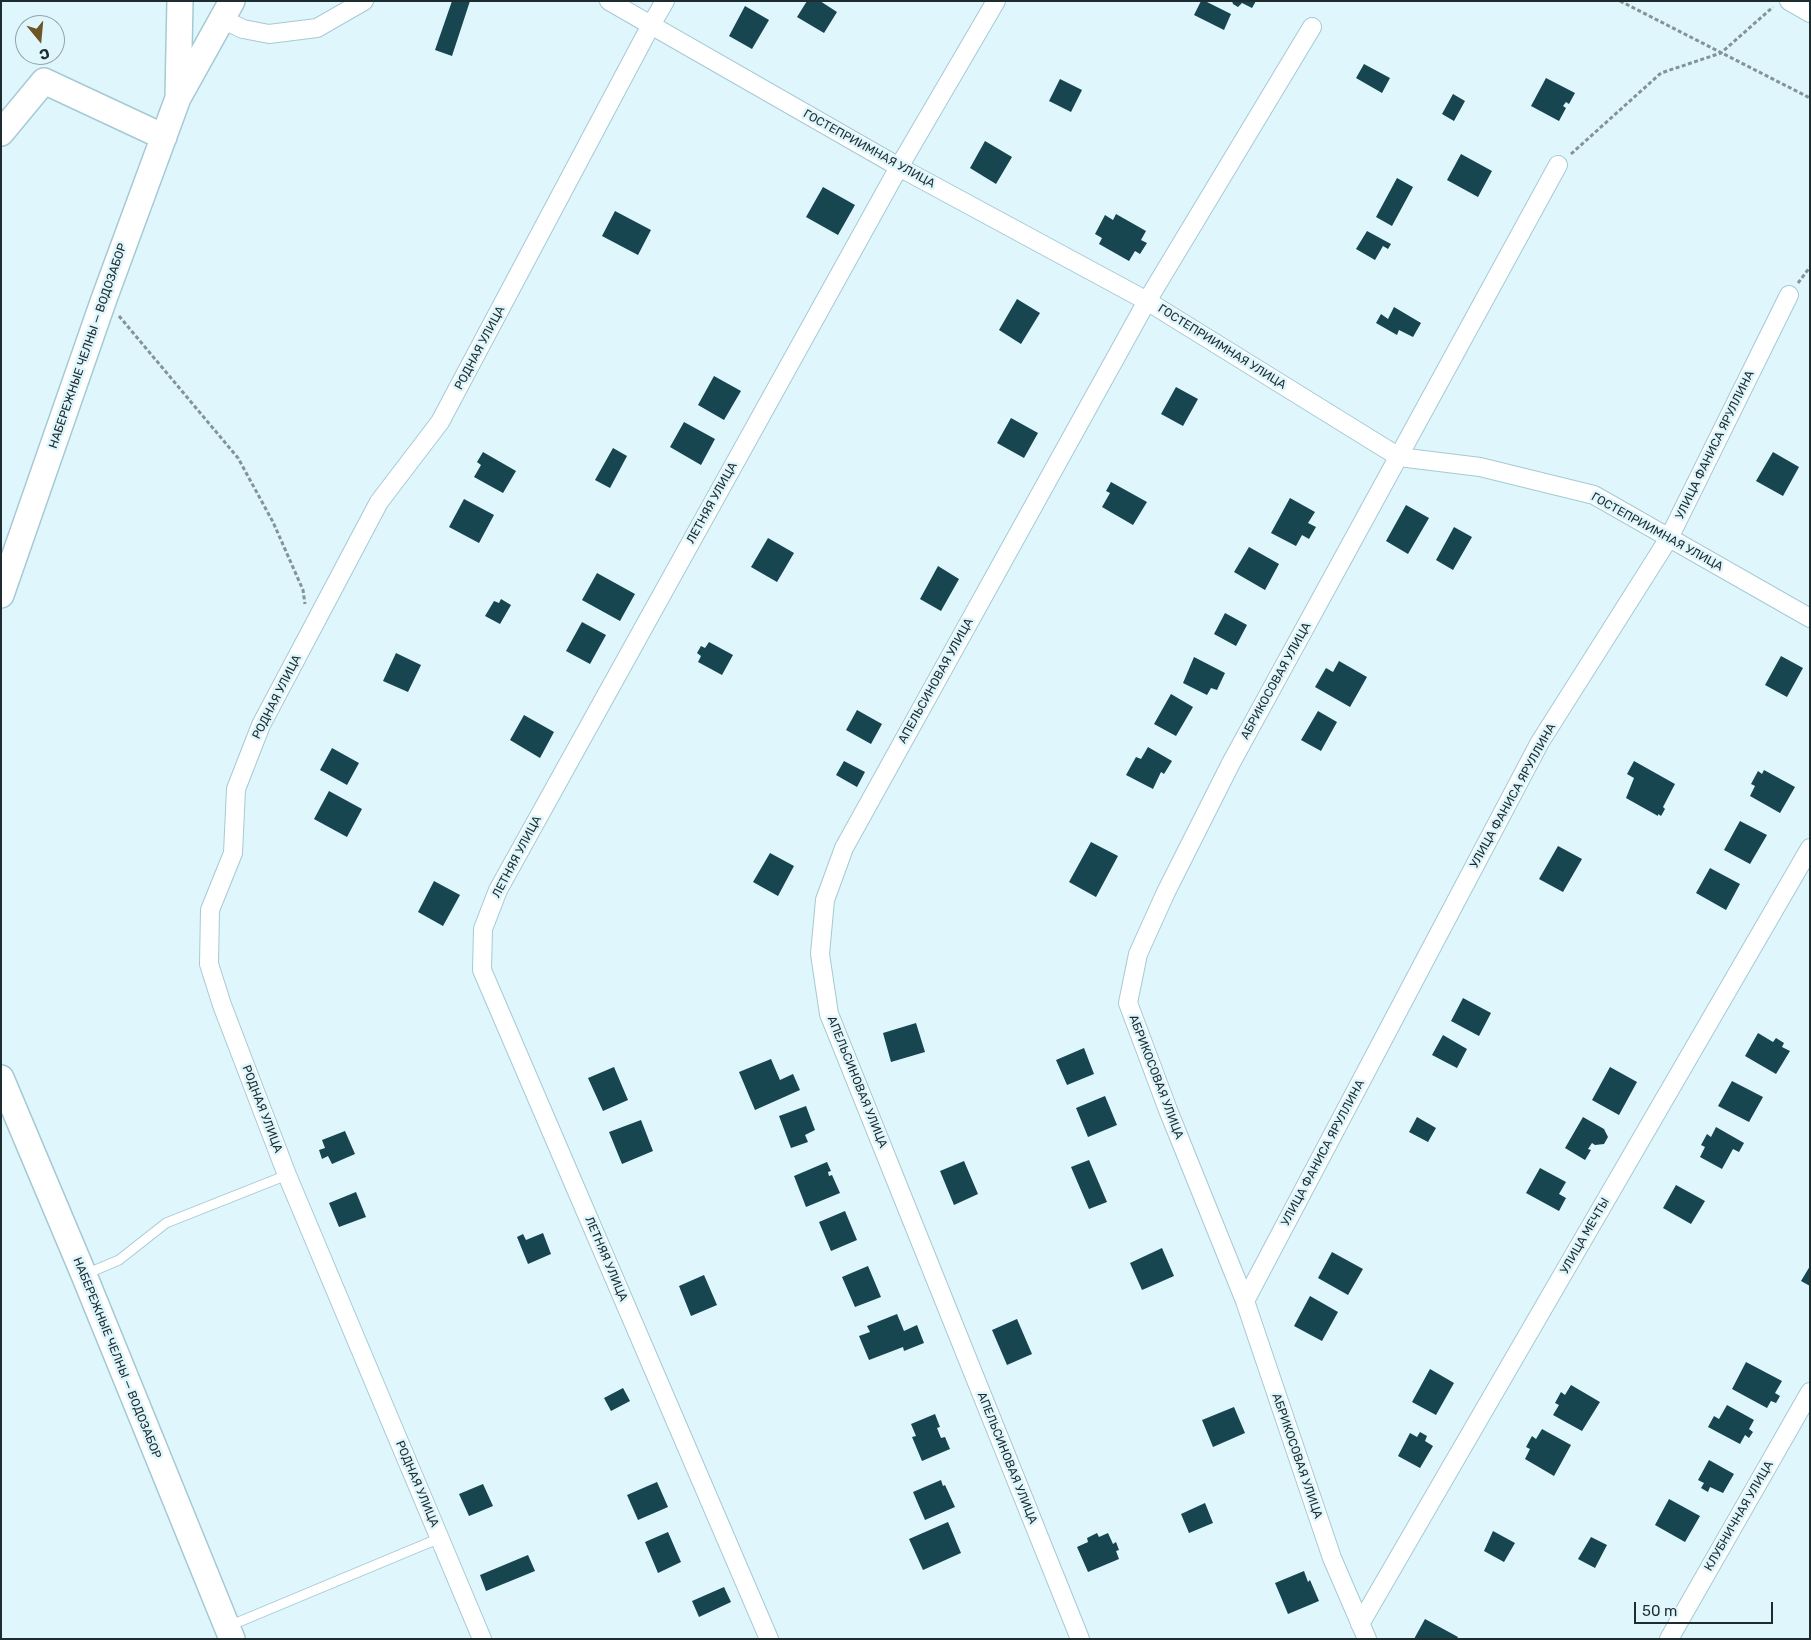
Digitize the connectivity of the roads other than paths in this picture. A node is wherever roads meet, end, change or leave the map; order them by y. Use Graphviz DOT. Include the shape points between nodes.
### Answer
graph roads {
  1 [pos="180,1"];
  2 [pos="364,1"];
  3 [pos="609,1"];
  4 [pos="665,1"];
  5 [pos="996,1"];
  6 [pos="1789,1"];
  7 [pos="227,10"];
  8 [pos="1810,13"];
  9 [pos="651,25"];
  10 [pos="1312,27"];
  11 [pos="178,98"];
  12 [pos="1,133"];
  13 [pos="164,138"];
  14 [pos="1558,165"];
  15 [pos="899,167"];
  16 [pos="1789,295"];
  17 [pos="1147,301"];
  18 [pos="1399,457"];
  19 [pos="1669,538"];
  20 [pos="1,596"];
  21 [pos="1810,618"];
  22 [pos="1810,848"];
  23 [pos="1,1078"];
  24 [pos="287,1175"];
  25 [pos="84,1275"];
  26 [pos="1245,1301"];
  27 [pos="1810,1392"];
  28 [pos="440,1538"];
  29 [pos="1363,1631"];
  30 [pos="229,1633"];
  31 [pos="482,1639"];
  32 [pos="769,1639"];
  33 [pos="1080,1639"];
  34 [pos="1669,1639"];
  1 -- 11 [label="main road, НАБЕРЕЖНЫЕ ЧЕЛНЫ — ВОДОЗАБОР"];
  2 -- 7 [label="street" via="317,28 269,34 243,29"];
  3 -- 9 [label="street, ГОСТЕПРИИМНАЯ УЛИЦА"];
  4 -- 9 [label="street, РОДНАЯ УЛИЦА"];
  5 -- 15 [label="street, ЛЕТНЯЯ УЛИЦА"];
  6 -- 8 [label="street"];
  7 -- 11 [label="main road, НАБЕРЕЖНЫЕ ЧЕЛНЫ — ВОДОЗАБОР"];
  9 -- 15 [label="street, ГОСТЕПРИИМНАЯ УЛИЦА"];
  9 -- 24 [label="street, РОДНАЯ УЛИЦА" via="440,422 379,502 261,725 236,789 233,853 210,910 209,964"];
  10 -- 17 [label="street, АПЕЛЬСИНОВАЯ УЛИЦА"];
  11 -- 13 [label="main road, НАБЕРЕЖНЫЕ ЧЕЛНЫ — ВОДОЗАБОР"];
  12 -- 13 [label="main road" via="44,81"];
  13 -- 20 [label="main road, НАБЕРЕЖНЫЕ ЧЕЛНЫ — ВОДОЗАБОР" via="104,298"];
  14 -- 18 [label="street, АБРИКОСОВАЯ УЛИЦА"];
  15 -- 17 [label="street, ГОСТЕПРИИМНАЯ УЛИЦА"];
  15 -- 32 [label="street, ЛЕТНЯЯ УЛИЦА" via="498,890 483,929 482,970"];
  16 -- 19 [label="street, УЛИЦА ФАНИСА ЯРУЛЛИНА"];
  17 -- 18 [label="street, ГОСТЕПРИИМНАЯ УЛИЦА"];
  17 -- 33 [label="street, АПЕЛЬСИНОВАЯ УЛИЦА" via="844,848 825,900 820,954 829,1014"];
  18 -- 19 [label="street, ГОСТЕПРИИМНАЯ УЛИЦА" via="1480,468 1594,495"];
  18 -- 26 [label="street, АБРИКОСОВАЯ УЛИЦА" via="1231,762 1166,892 1138,954 1128,1003"];
  19 -- 21 [label="street, ГОСТЕПРИИМНАЯ УЛИЦА"];
  19 -- 26 [label="street, УЛИЦА ФАНИСА ЯРУЛЛИНА" via="1540,742"];
  22 -- 29 [label="street, УЛИЦА МЕЧТЫ"];
  23 -- 25 [label="main road, НАБЕРЕЖНЫЕ ЧЕЛНЫ — ВОДОЗАБОР"];
  24 -- 25 [label="lane" via="166,1223 119,1260"];
  24 -- 28 [label="street, РОДНАЯ УЛИЦА"];
  25 -- 30 [label="main road, НАБЕРЕЖНЫЕ ЧЕЛНЫ — ВОДОЗАБОР"];
  26 -- 29 [label="street, АБРИКОСОВАЯ УЛИЦА" via="1332,1558"];
  27 -- 34 [label="street, КЛУБНИЧНАЯ УЛИЦА"];
  28 -- 30 [label="lane"];
  28 -- 31 [label="street, РОДНАЯ УЛИЦА"];
}
